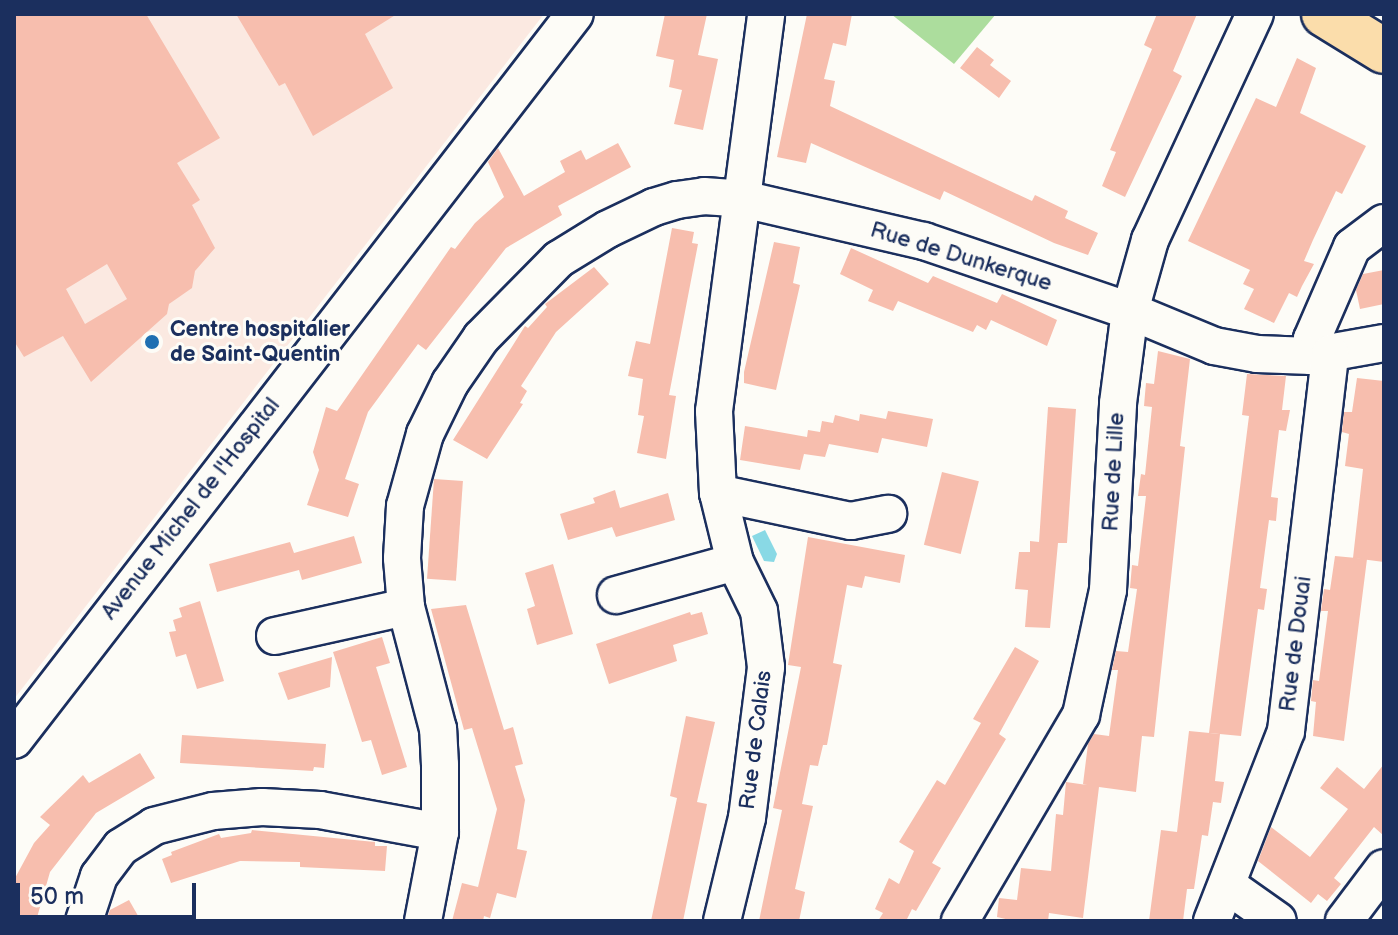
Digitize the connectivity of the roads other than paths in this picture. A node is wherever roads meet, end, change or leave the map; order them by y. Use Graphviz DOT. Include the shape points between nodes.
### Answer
graph roads {
  1 [pos="575,14"];
  2 [pos="766,14"];
  3 [pos="1255,14"];
  4 [pos="1324,14"];
  5 [pos="1384,51"];
  6 [pos="743,199"];
  7 [pos="1384,223"];
  8 [pos="1130,311"];
  9 [pos="1384,343"];
  10 [pos="1320,355"];
  11 [pos="718,493"];
  12 [pos="888,514"];
  13 [pos="735,562"];
  14 [pos="616,595"];
  15 [pos="406,607"];
  16 [pos="275,636"];
  17 [pos="14,740"];
  18 [pos="440,832"];
  19 [pos="1384,868"];
  20 [pos="1227,885"];
  21 [pos="84,921"];
  22 [pos="423,921"];
  23 [pos="722,921"];
  24 [pos="960,921"];
  25 [pos="1212,921"];
  26 [pos="1278,921"];
  27 [pos="1344,921"];
  1 -- 17 [label="street, Avenue Michel de l'Hospital"];
  2 -- 6 [label="street"];
  3 -- 8 [label="street, Rue de Lille" via="1150,240"];
  4 -- 5 [label="main road"];
  6 -- 8 [label="street, Rue de Dunkerque" via="924,241"];
  6 -- 11 [label="street, Rue de Calais" via="714,411"];
  6 -- 15 [label="street, Rue de Dunkerque" via="677,200 608,229 559,259 481,338 450,383 425,434 409,492 402,558"];
  7 -- 10 [label="street, Rue de Douai" via="1352,247 1312,339"];
  8 -- 10 [label="street, Rue de Dunkerque" via="1214,346 1257,354"];
  8 -- 24 [label="street, Rue de Lille" via="1118,403 1108,590 1081,715"];
  9 -- 10 [label="street, Rue de Dunkerque"];
  10 -- 20 [label="street, Rue de Douai" via="1286,731"];
  11 -- 12 [label="street" via="851,521"];
  11 -- 13 [label="street, Rue de Calais"];
  13 -- 14 [label="street"];
  13 -- 23 [label="street, Rue de Calais" via="759,611 766,667 747,818"];
  15 -- 16 [label="street"];
  15 -- 18 [label="street, Rue de Dunkerque" via="438,729"];
  18 -- 21 [label="street" via="320,810 213,811 154,826 121,847 99,876"];
  18 -- 22 [label="street, Rue de Dunkerque"];
  19 -- 27 [label="street"];
  20 -- 25 [label="street, Rue de Douai"];
  20 -- 26 [label="street"];
}
